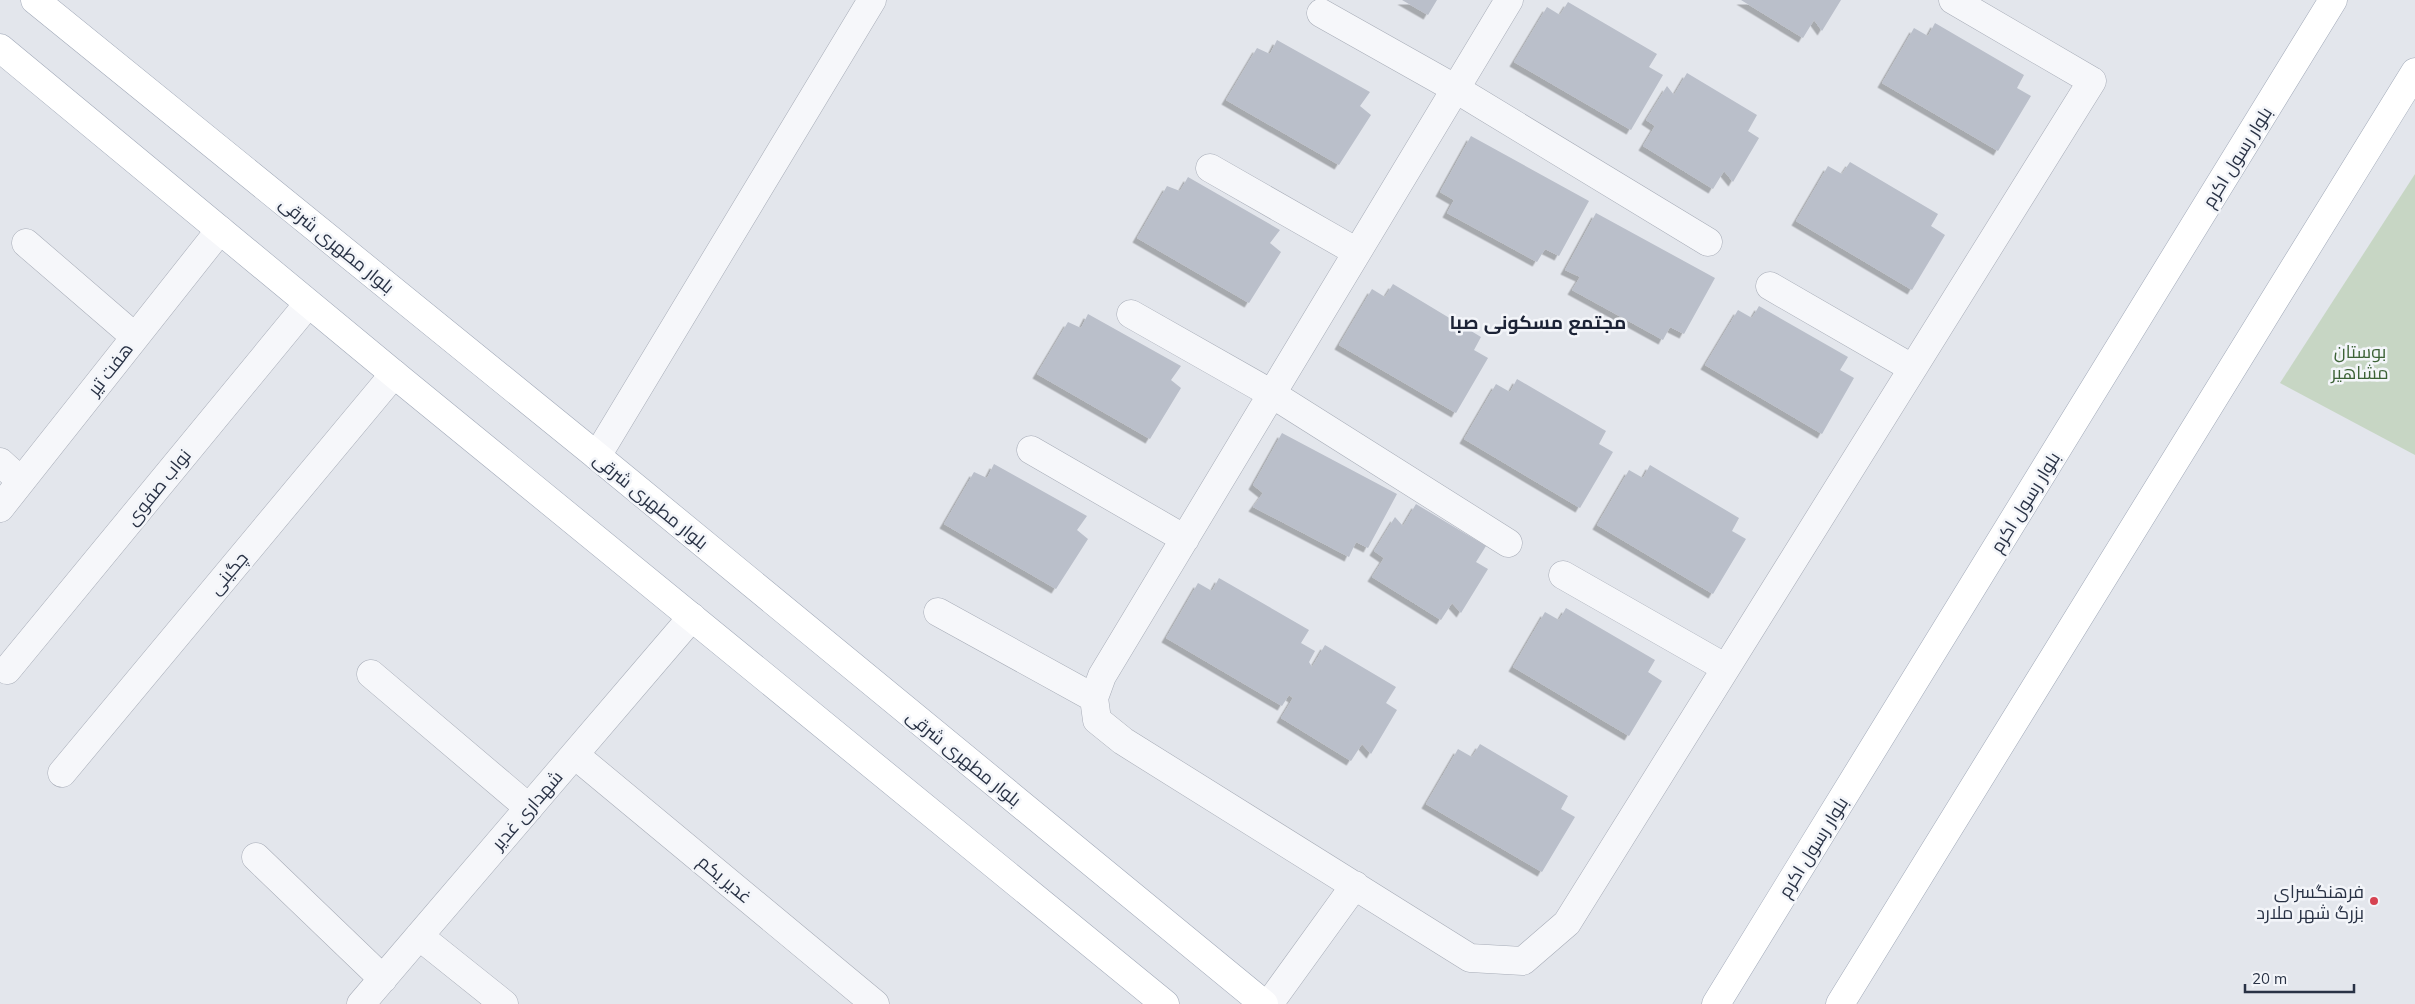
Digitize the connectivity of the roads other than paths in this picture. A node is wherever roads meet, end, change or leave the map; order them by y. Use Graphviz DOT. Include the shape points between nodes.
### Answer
graph roads {
  1 [pos="35,0"];
  2 [pos="872,0"];
  3 [pos="1509,0"];
  4 [pos="1952,0"];
  5 [pos="2333,0"];
  6 [pos="1321,13"];
  7 [pos="0,48"];
  8 [pos="2415,72"];
  9 [pos="1456,89"];
  10 [pos="1210,168"];
  11 [pos="220,230"];
  12 [pos="1708,242"];
  13 [pos="26,243"];
  14 [pos="1357,252"];
  15 [pos="1770,286"];
  16 [pos="308,304"];
  17 [pos="1131,314"];
  18 [pos="135,337"];
  19 [pos="1912,368"];
  20 [pos="394,374"];
  21 [pos="1272,394"];
  22 [pos="1031,450"];
  23 [pos="596,456"];
  24 [pos="0,462"];
  25 [pos="21,481"];
  26 [pos="0,508"];
  27 [pos="1185,539"];
  28 [pos="1508,543"];
  29 [pos="1563,575"];
  30 [pos="938,612"];
  31 [pos="692,617"];
  32 [pos="1726,668"];
  33 [pos="7,670"];
  34 [pos="371,674"];
  35 [pos="1094,698"];
  36 [pos="575,755"];
  37 [pos="62,773"];
  38 [pos="529,808"];
  39 [pos="256,857"];
  40 [pos="1355,885"];
  41 [pos="419,936"];
  42 [pos="383,979"];
  43 [pos="362,1004"];
  44 [pos="504,1004"];
  45 [pos="875,1004"];
  46 [pos="1165,1004"];
  47 [pos="1264,1004"];
  48 [pos="1269,1004"];
  49 [pos="1716,1004"];
  50 [pos="1840,1004"];
  1 -- 23 [label="main road, بلوار مطهری شرقی"];
  2 -- 23 [label="street"];
  3 -- 9 [label="street"];
  4 -- 19 [label="street" via="2092,81"];
  5 -- 49 [label="main road, بلوار رسول اکرم"];
  6 -- 9 [label="street"];
  7 -- 11 [label="main road"];
  8 -- 50 [label="main road"];
  9 -- 12 [label="street"];
  9 -- 14 [label="street"];
  10 -- 14 [label="street"];
  11 -- 16 [label="main road"];
  11 -- 18 [label="street, هفت تیر"];
  13 -- 18 [label="street"];
  14 -- 21 [label="street"];
  15 -- 19 [label="street"];
  16 -- 20 [label="main road"];
  16 -- 33 [label="street, نواب صفوی"];
  17 -- 21 [label="street"];
  18 -- 25 [label="street, هفت تیر"];
  19 -- 32 [label="street"];
  20 -- 31 [label="main road"];
  20 -- 37 [label="street, چگینی"];
  21 -- 27 [label="street"];
  21 -- 28 [label="street"];
  22 -- 27 [label="street"];
  23 -- 47 [label="main road, بلوار مطهری شرقی"];
  24 -- 25 [label="street"];
  25 -- 26 [label="street, هفت تیر"];
  27 -- 35 [label="street" via="1102,676"];
  29 -- 32 [label="street"];
  30 -- 35 [label="street"];
  31 -- 36 [label="street, شهداری غدیر"];
  31 -- 46 [label="main road"];
  32 -- 40 [label="street" via="1567,923 1523,961 1470,958"];
  34 -- 38 [label="street"];
  35 -- 40 [label="street" via="1097,720 1123,742"];
  36 -- 38 [label="street, شهداری غدیر"];
  36 -- 45 [label="street, غدیر یکم"];
  38 -- 41 [label="street, شهداری غدیر"];
  39 -- 42 [label="street"];
  40 -- 48 [label="street"];
  41 -- 42 [label="street, شهداری غدیر"];
  41 -- 44 [label="street"];
  42 -- 43 [label="street, شهداری غدیر"];
}
